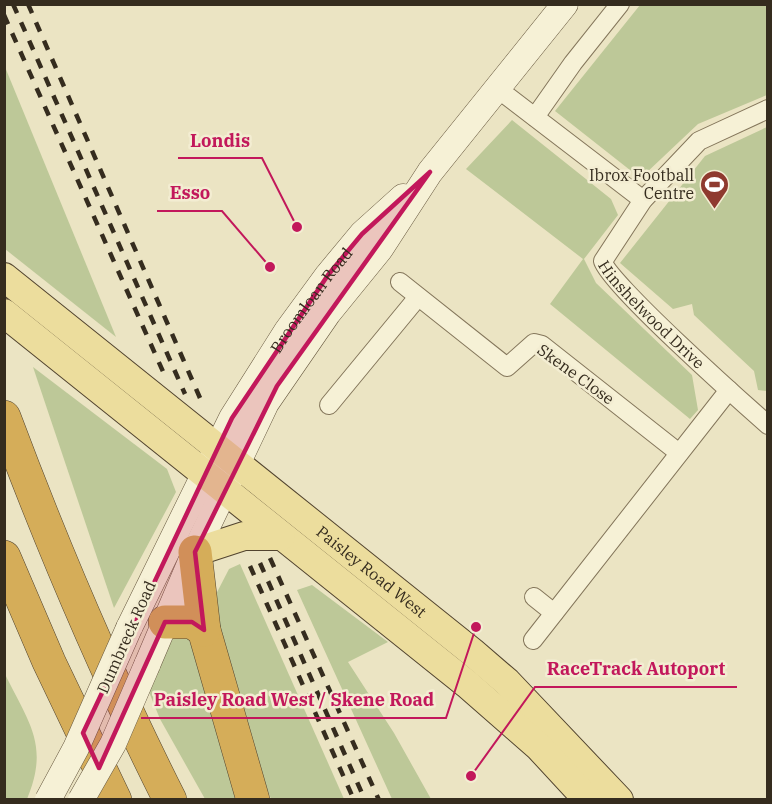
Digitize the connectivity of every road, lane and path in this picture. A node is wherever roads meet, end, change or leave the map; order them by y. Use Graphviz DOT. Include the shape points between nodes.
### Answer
graph roads {
  1 [pos="565,4"];
  2 [pos="620,4"];
  3 [pos="498,89"];
  4 [pos="768,109"];
  5 [pos="536,117"];
  6 [pos="643,200"];
  7 [pos="4,277"];
  8 [pos="400,282"];
  9 [pos="418,297"];
  10 [pos="4,313"];
  11 [pos="100,371"];
  12 [pos="729,390"];
  13 [pos="329,405"];
  14 [pos="4,417"];
  15 [pos="768,425"];
  16 [pos="679,453"];
  17 [pos="227,454"];
  18 [pos="214,482"];
  19 [pos="281,536"];
  20 [pos="195,552"];
  21 [pos="4,557"];
  22 [pos="534,597"];
  23 [pos="555,613"];
  24 [pos="165,622"];
  25 [pos="129,628"];
  26 [pos="204,630"];
  27 [pos="533,640"];
  28 [pos="48,800"];
  29 [pos="81,800"];
  30 [pos="115,800"];
  31 [pos="170,800"];
  32 [pos="252,800"];
  33 [pos="588,800"];
  34 [pos="619,800"];
  1 -- 3 [label="main road, Broomloan Road"];
  2 -- 5 [label="street"];
  3 -- 5 [label="street"];
  3 -- 17 [label="main road, Broomloan Road" via="430,172 362,234 328,275 232,418"];
  4 -- 6 [label="street, Hinshelwood Drive" via="699,141"];
  5 -- 6 [label="street"];
  6 -- 12 [label="street, Hinshelwood Drive" via="604,256 603,265 638,304"];
  7 -- 11 [label="main road"];
  8 -- 9 [label="street, Skene Close"];
  9 -- 13 [label="street"];
  9 -- 16 [label="street, Skene Close" via="507,367 534,343 542,345"];
  10 -- 11 [label="main road"];
  11 -- 17 [label="main road, Paisley Road West"];
  11 -- 18 [label="main road, Paisley Road West"];
  12 -- 15 [label="street, Hinshelwood Drive"];
  12 -- 16 [label="street"];
  14 -- 31 [label="highway" via="66,577"];
  16 -- 23 [label="street"];
  17 -- 18 [label="main road, Broomloan Road"];
  17 -- 34 [label="main road, Paisley Road West" via="507,682"];
  18 -- 19 [label="main road, Paisley Road West"];
  18 -- 20 [label="main road, Dumbreck Road"];
  18 -- 25 [label="main road, Dumbreck Road"];
  19 -- 20 [label="main road" via="244,536"];
  19 -- 33 [label="main road, Paisley Road West" via="495,708 539,747"];
  20 -- 24 [label="main road, Dumbreck Road"];
  20 -- 26 [label="highway"];
  21 -- 30 [label="highway"];
  22 -- 23 [label="street"];
  23 -- 27 [label="street"];
  24 -- 25 [label="main road"];
  24 -- 26 [label="highway" via="192,622"];
  24 -- 29 [label="main road, Dumbreck Road, bridge" via="113,744"];
  25 -- 28 [label="main road, Dumbreck Road, bridge" via="76,748"];
  26 -- 32 [label="highway"];
}
